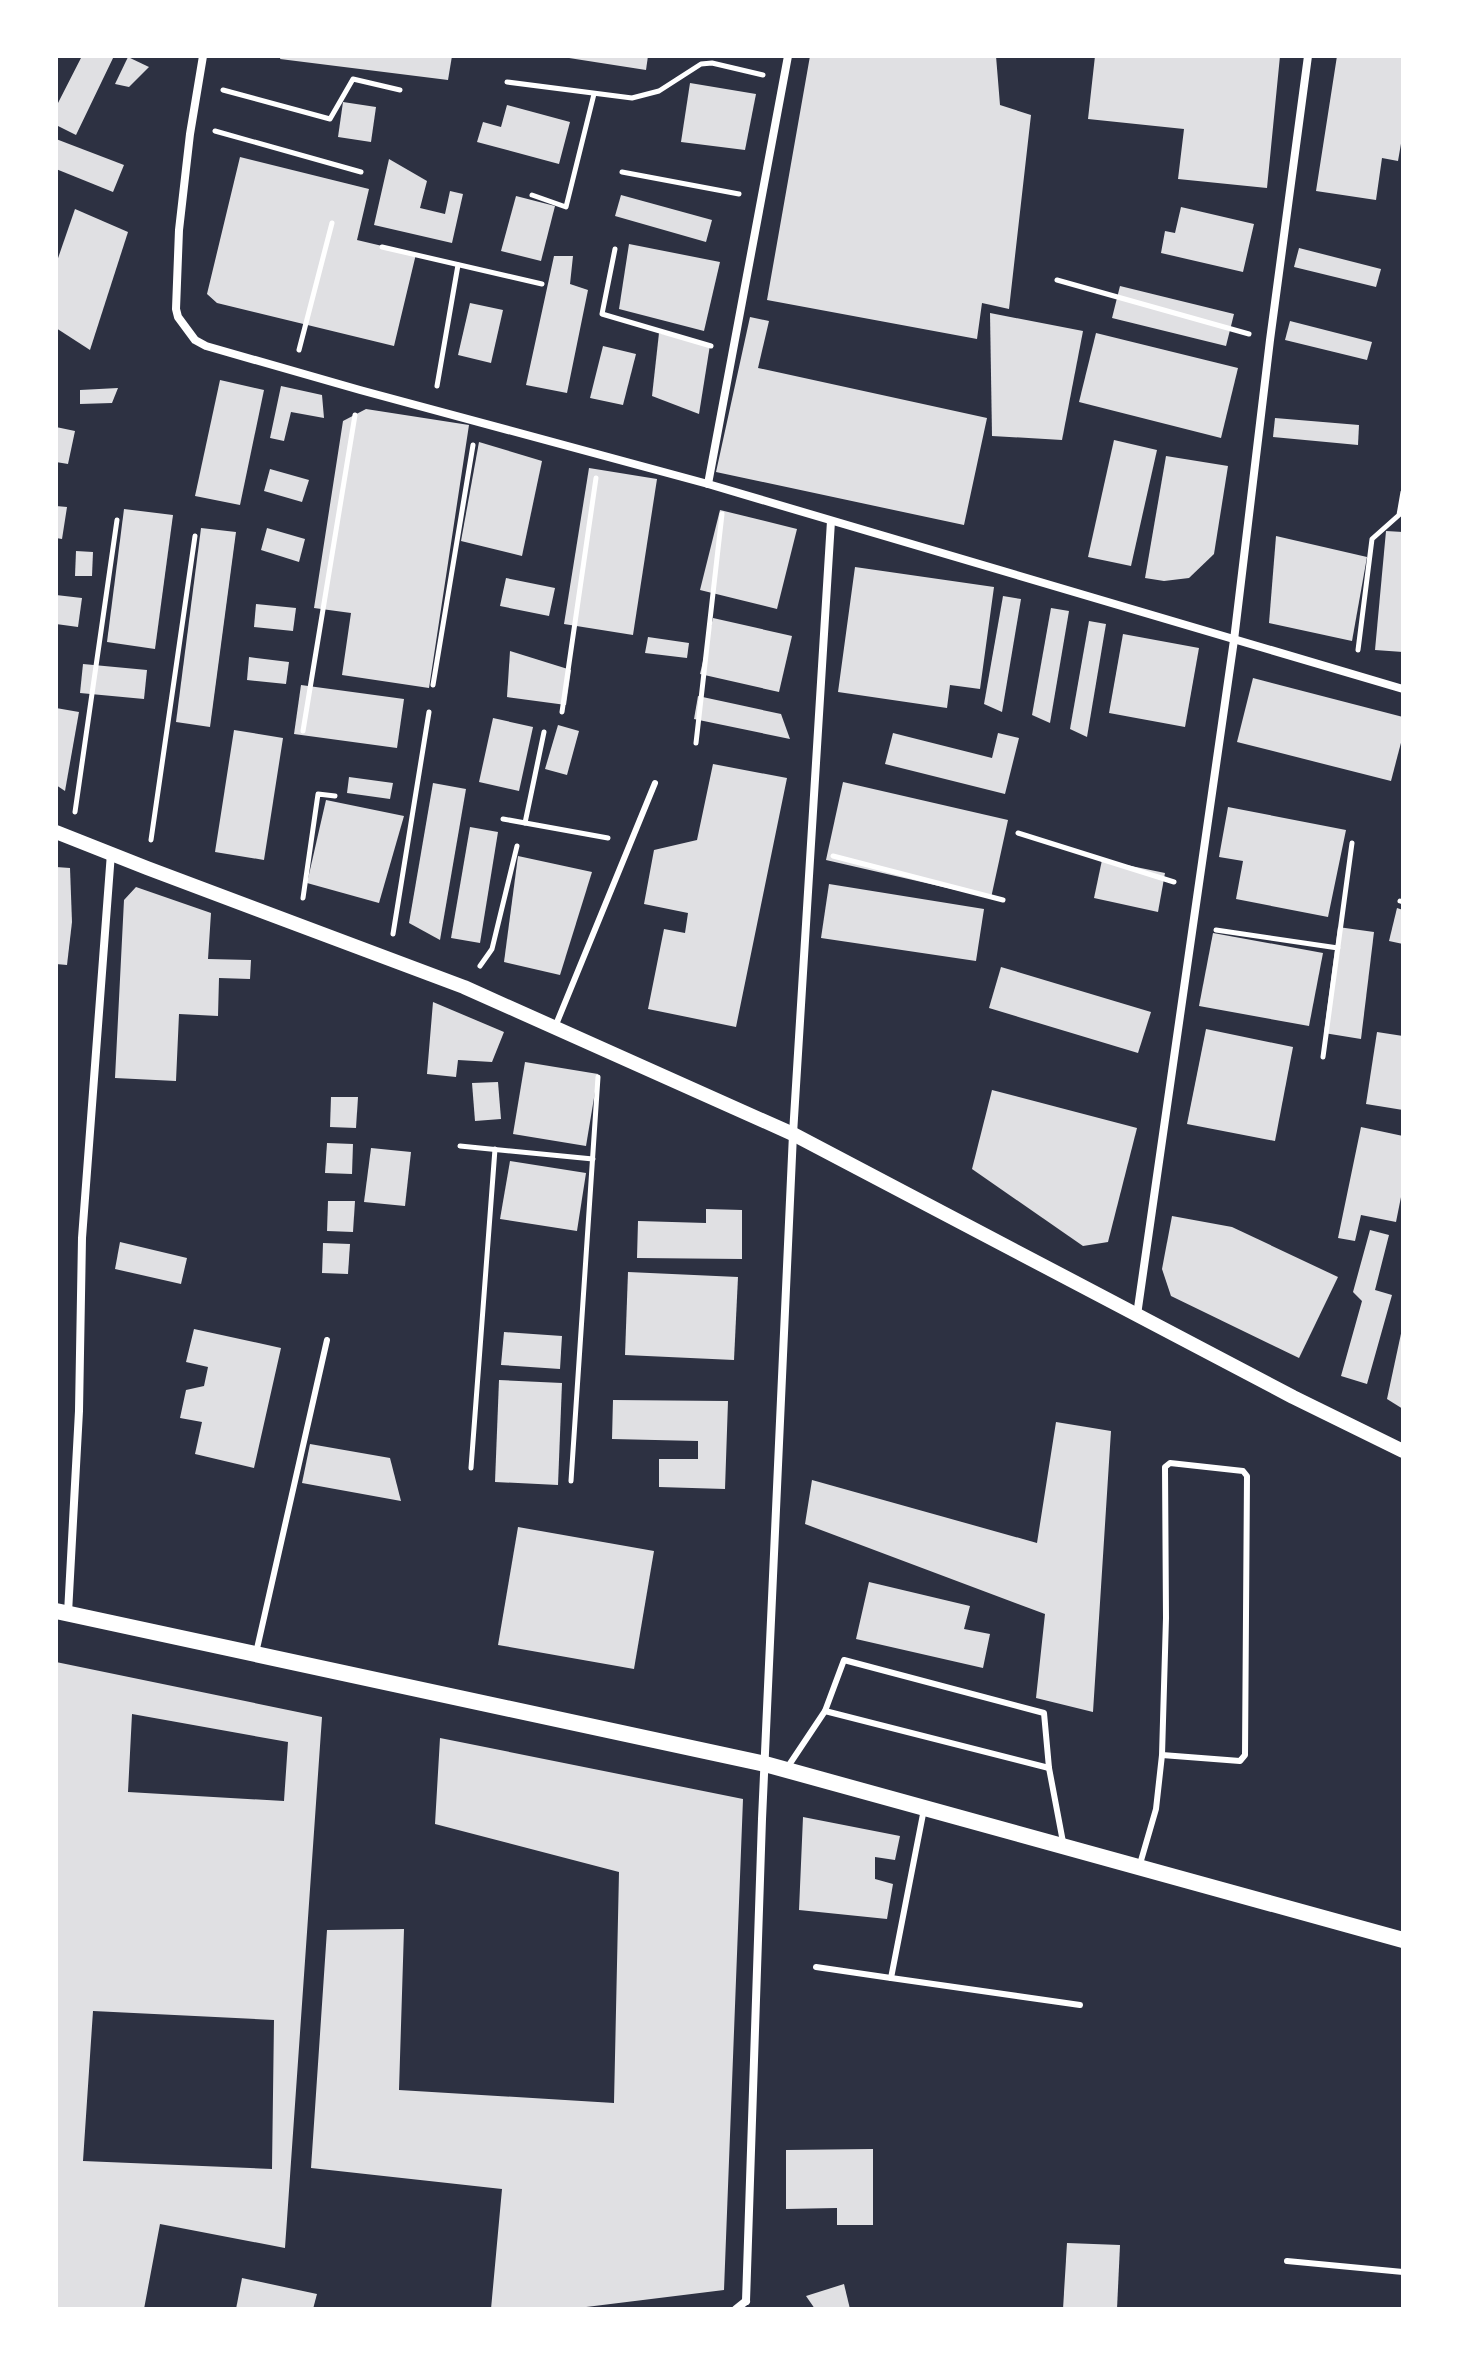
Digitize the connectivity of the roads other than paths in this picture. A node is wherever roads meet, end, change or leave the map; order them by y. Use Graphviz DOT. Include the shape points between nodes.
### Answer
graph roads {
  1 [pos="203,56"];
  2 [pos="788,56"];
  3 [pos="1308,56"];
  4 [pos="708,484"];
  5 [pos="831,521"];
  6 [pos="1234,640"];
  7 [pos="1403,689"];
  8 [pos="655,783"];
  9 [pos="56,832"];
  10 [pos="111,853"];
  11 [pos="555,1027"];
  12 [pos="793,1134"];
  13 [pos="1137,1315"];
  14 [pos="327,1340"];
  15 [pos="1403,1451"];
  16 [pos="62,1612"];
  17 [pos="256,1654"];
  18 [pos="825,1711"];
  19 [pos="1162,1755"];
  20 [pos="765,1764"];
  21 [pos="1049,1768"];
  22 [pos="785,1771"];
  23 [pos="924,1809"];
  24 [pos="1064,1847"];
  25 [pos="1139,1866"];
  26 [pos="1403,1940"];
  27 [pos="816,1967"];
  28 [pos="891,1978"];
  29 [pos="1080,2005"];
  30 [pos="1287,2261"];
  31 [pos="1403,2272"];
  32 [pos="749,2305"];
  33 [pos="736,2309"];
  1 -- 4 [label="street" via="179,230 176,309 195,340"];
  2 -- 4 [label="street"];
  3 -- 6 [label="street"];
  4 -- 5 [label="street"];
  5 -- 6 [label="street"];
  5 -- 12 [label="street"];
  6 -- 7 [label="street"];
  6 -- 13 [label="street"];
  8 -- 11 [label="lane"];
  9 -- 10 [label="street"];
  10 -- 11 [label="street" via="464,987"];
  10 -- 16 [label="street" via="82,1238 79,1411"];
  11 -- 12 [label="street"];
  12 -- 13 [label="street"];
  12 -- 20 [label="street"];
  13 -- 15 [label="street"];
  14 -- 17 [label="lane"];
  16 -- 17 [label="main road"];
  17 -- 20 [label="main road"];
  18 -- 21 [label="lane"];
  18 -- 21 [label="lane" via="844,1660 1044,1713"];
  18 -- 22 [label="lane"];
  19 -- 19 [label="lane" via="1165,1467 1170,1463 1243,1471 1245,1755 1240,1761"];
  19 -- 25 [label="lane" via="1156,1809"];
  20 -- 22 [label="main road"];
  20 -- 32 [label="street"];
  21 -- 24 [label="lane"];
  22 -- 23 [label="main road"];
  23 -- 24 [label="main road"];
  23 -- 28 [label="lane"];
  24 -- 25 [label="main road"];
  25 -- 26 [label="main road"];
  27 -- 28 [label="lane"];
  28 -- 29 [label="lane"];
  30 -- 31 [label="lane"];
  32 -- 33 [label="street"];
}
